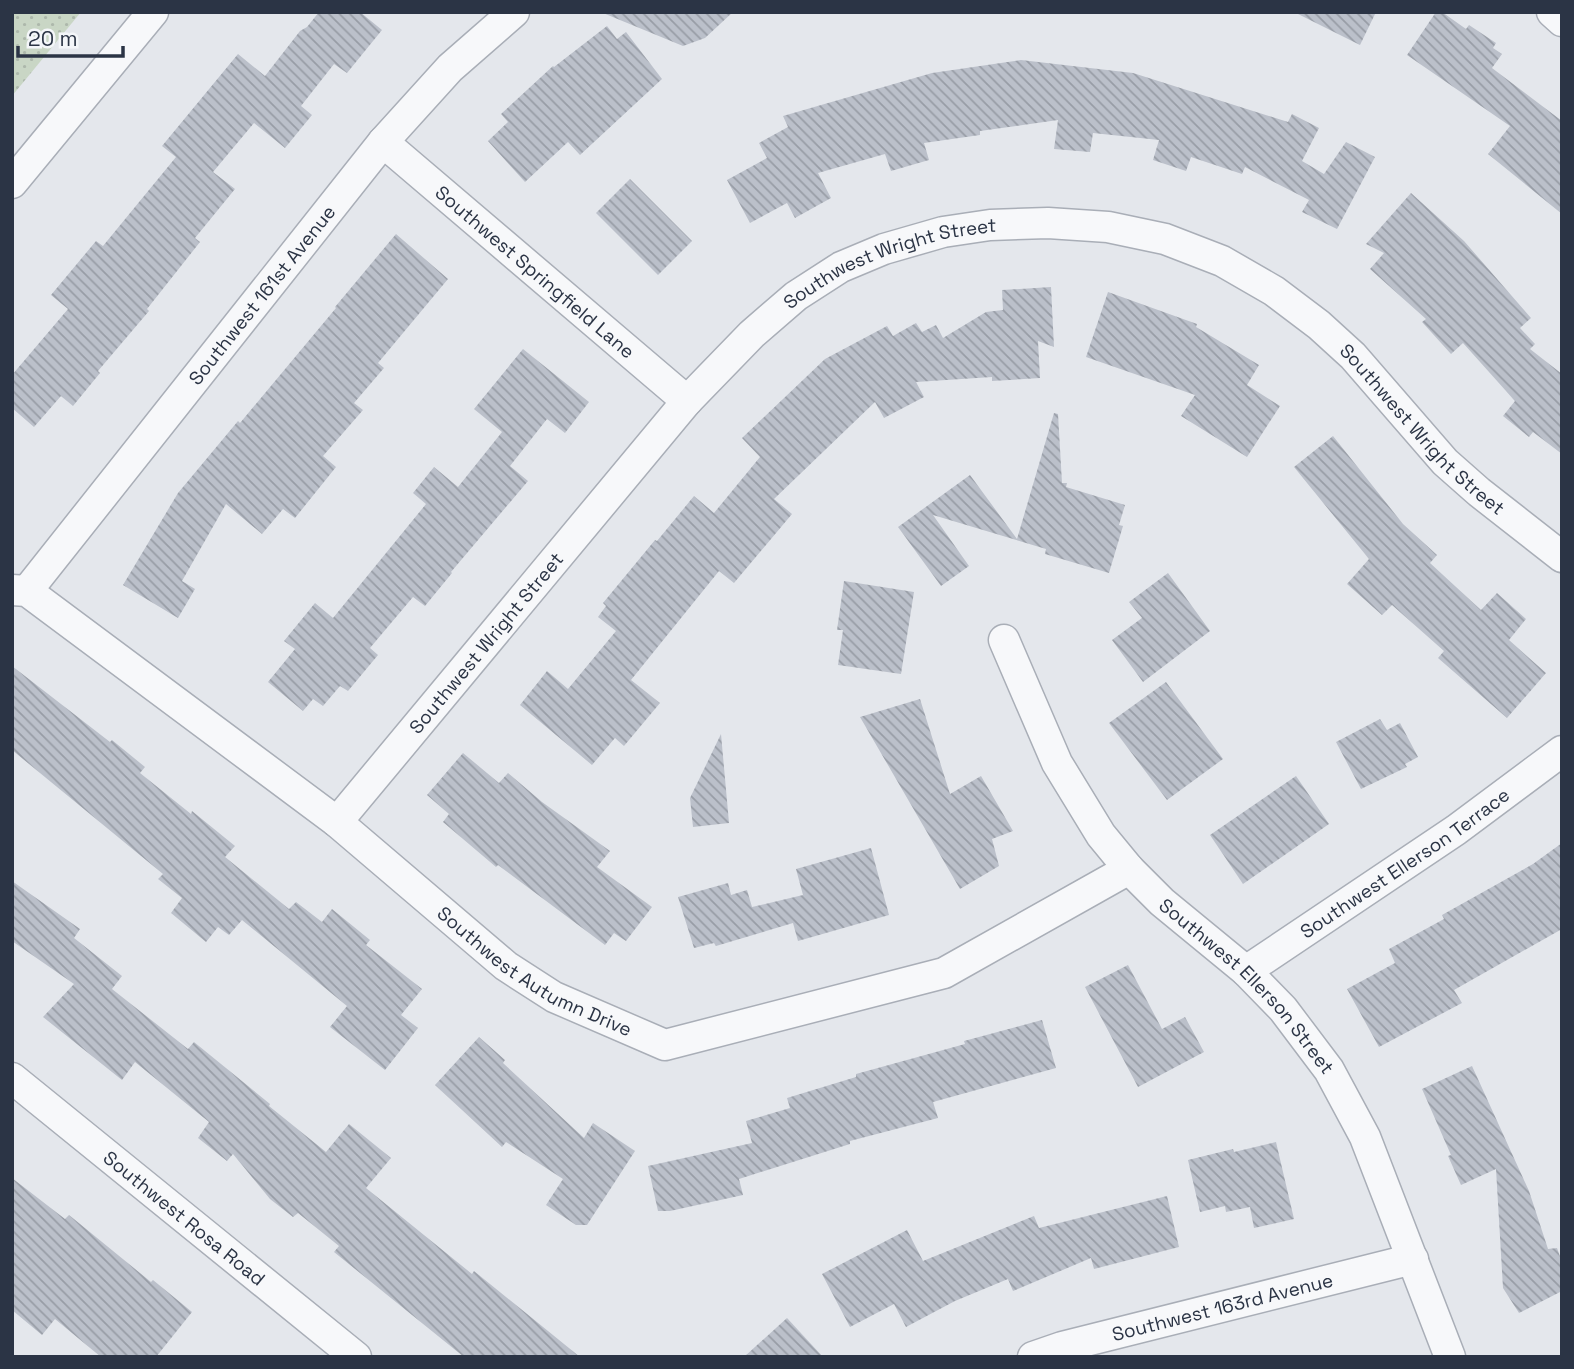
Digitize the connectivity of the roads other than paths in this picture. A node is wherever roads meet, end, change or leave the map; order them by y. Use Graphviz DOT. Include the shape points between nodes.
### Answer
graph roads {
  1 [pos="153,12"];
  2 [pos="514,12"];
  3 [pos="1552,12"];
  4 [pos="1562,21"];
  5 [pos="383,142"];
  6 [pos="12,183"];
  7 [pos="687,401"];
  8 [pos="1562,557"];
  9 [pos="19,591"];
  10 [pos="1004,640"];
  11 [pos="1562,751"];
  12 [pos="337,822"];
  13 [pos="1129,869"];
  14 [pos="1246,971"];
  15 [pos="12,1079"];
  16 [pos="1413,1259"];
  17 [pos="356,1357"];
  18 [pos="1033,1357"];
  19 [pos="1450,1357"];
  1 -- 6 [label="street"];
  2 -- 5 [label="street, Southwest 161st Avenue" via="450,68"];
  3 -- 4 [label="street"];
  5 -- 7 [label="street, Southwest Springfield Lane"];
  5 -- 9 [label="street, Southwest 161st Avenue"];
  7 -- 8 [label="street, Southwest Wright Street" via="752,334 796,296 841,267 943,232 1048,223 1108,227 1165,239 1222,261 1274,291 1353,356 1445,462"];
  7 -- 12 [label="street, Southwest Wright Street"];
  9 -- 12 [label="street, Southwest Autumn Drive"];
  10 -- 13 [label="street, Southwest Ellerson Street" via="1057,763 1101,835"];
  11 -- 14 [label="street, Southwest Ellerson Terrace" via="1455,830"];
  12 -- 13 [label="street, Southwest Autumn Drive" via="506,966 554,997 665,1045 944,973"];
  13 -- 14 [label="street, Southwest Ellerson Street"];
  14 -- 16 [label="street, Southwest Ellerson Street" via="1283,1009 1329,1070 1366,1137"];
  15 -- 17 [label="street, Southwest Rosa Road"];
  16 -- 18 [label="street, Southwest 163rd Avenue"];
  16 -- 19 [label="street, Southwest Ellerson Street"];
}
